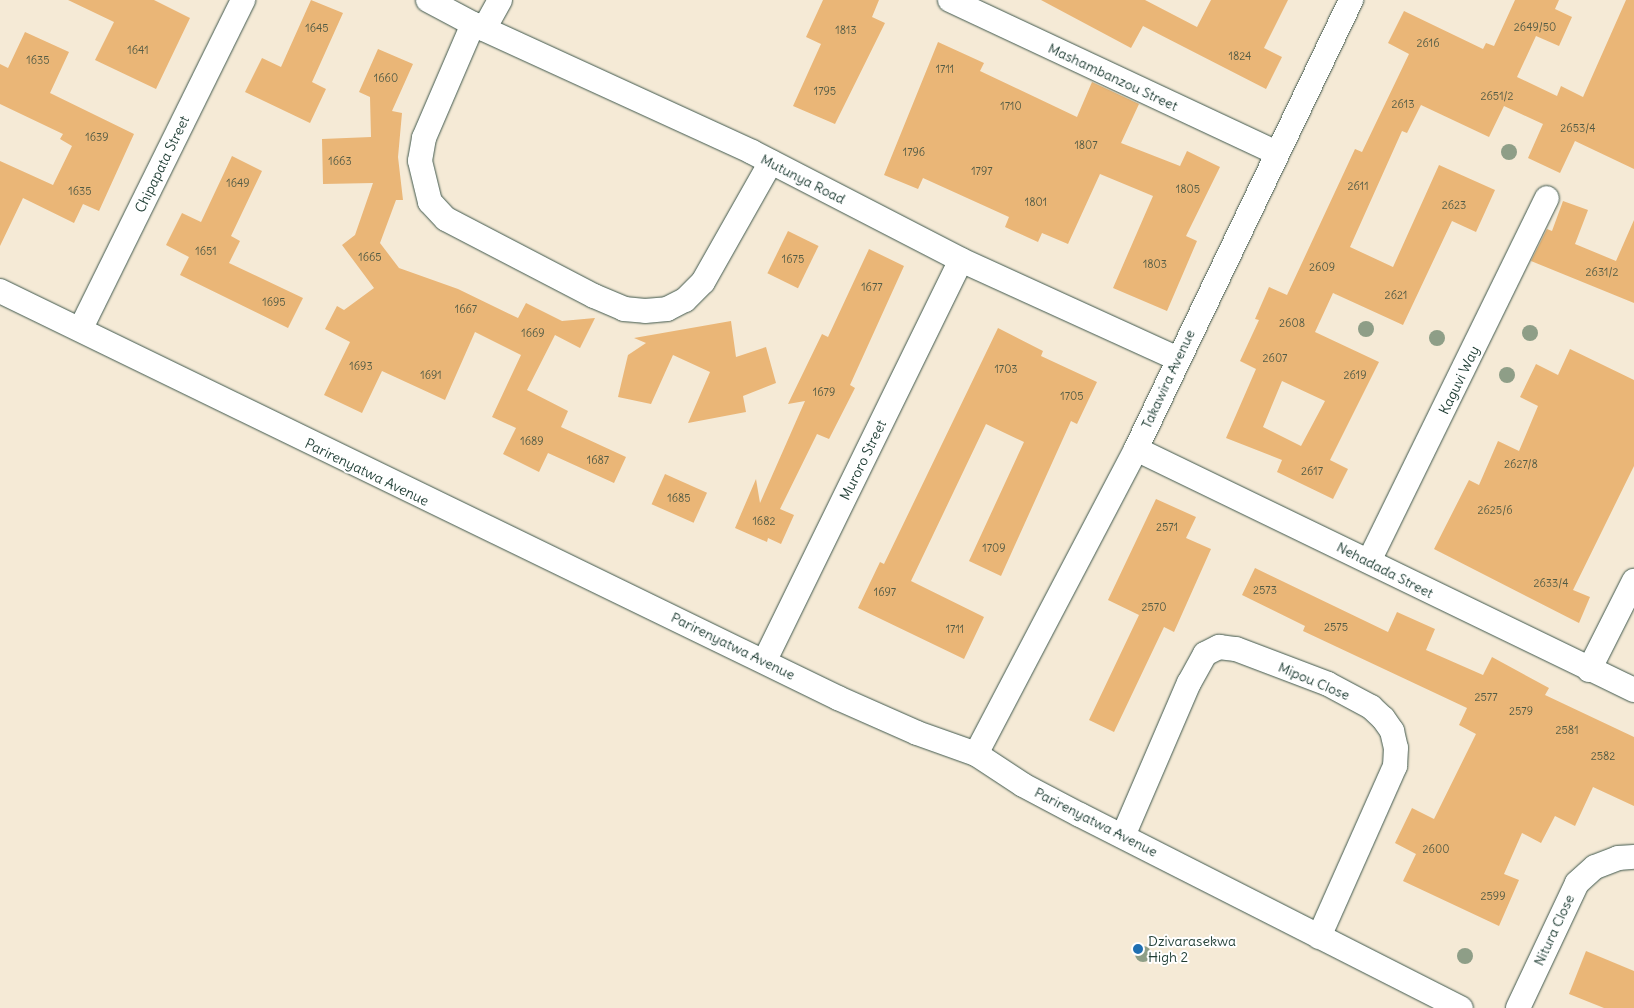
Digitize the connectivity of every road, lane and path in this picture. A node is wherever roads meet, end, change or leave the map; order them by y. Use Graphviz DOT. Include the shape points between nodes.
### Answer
graph roads {
  1 [pos="243,0"];
  2 [pos="428,0"];
  3 [pos="500,0"];
  4 [pos="950,0"];
  5 [pos="1351,0"];
  6 [pos="479,26"];
  7 [pos="1277,153"];
  8 [pos="770,162"];
  9 [pos="1547,198"];
  10 [pos="961,260"];
  11 [pos="0,291"];
  12 [pos="81,328"];
  13 [pos="1178,359"];
  14 [pos="1136,449"];
  15 [pos="1369,561"];
  16 [pos="1634,581"];
  17 [pos="765,660"];
  18 [pos="1590,670"];
  19 [pos="1634,690"];
  20 [pos="976,754"];
  21 [pos="1123,836"];
  22 [pos="1634,857"];
  23 [pos="1319,937"];
  24 [pos="1461,1008"];
  25 [pos="1518,1008"];
  1 -- 12 [label="street, Chipapata Street"];
  2 -- 6 [label="street, Mutunya Road"];
  3 -- 6 [label="street"];
  4 -- 7 [label="street, Mashambanzou Street"];
  5 -- 7 [label="street, Takawira Avenue"];
  6 -- 8 [label="street, Mutunya Road"];
  6 -- 8 [label="street" via="424,138 420,161 430,202 446,219 594,296 624,309 645,311 667,309 685,300 703,282"];
  7 -- 13 [label="street, Takawira Avenue"];
  8 -- 10 [label="street, Mutunya Road"];
  9 -- 15 [label="street, Kaguvi Way"];
  10 -- 13 [label="street, Mutunya Road"];
  10 -- 17 [label="street, Muroro Street"];
  11 -- 12 [label="street, Parirenyatwa Avenue"];
  12 -- 17 [label="street, Parirenyatwa Avenue" via="373,475"];
  13 -- 14 [label="street, Takawira Avenue"];
  14 -- 15 [label="street, Nehadada Street"];
  14 -- 20 [label="street, Takawira Avenue"];
  15 -- 18 [label="street, Nehadada Street"];
  16 -- 18 [label="street"];
  17 -- 20 [label="street, Parirenyatwa Avenue" via="875,716"];
  18 -- 19 [label="street, Nehadada Street"];
  20 -- 21 [label="street, Parirenyatwa Avenue" via="1023,785"];
  21 -- 23 [label="street, Parirenyatwa Avenue"];
  21 -- 23 [label="street, Mipou Close" via="1189,683 1205,654 1219,647 1236,649 1328,684 1371,707 1383,718 1392,731 1396,748 1395,766"];
  22 -- 25 [label="street, Nitura Close" via="1618,858 1595,868 1577,883"];
  23 -- 24 [label="street, Parirenyatwa Avenue"];
}
